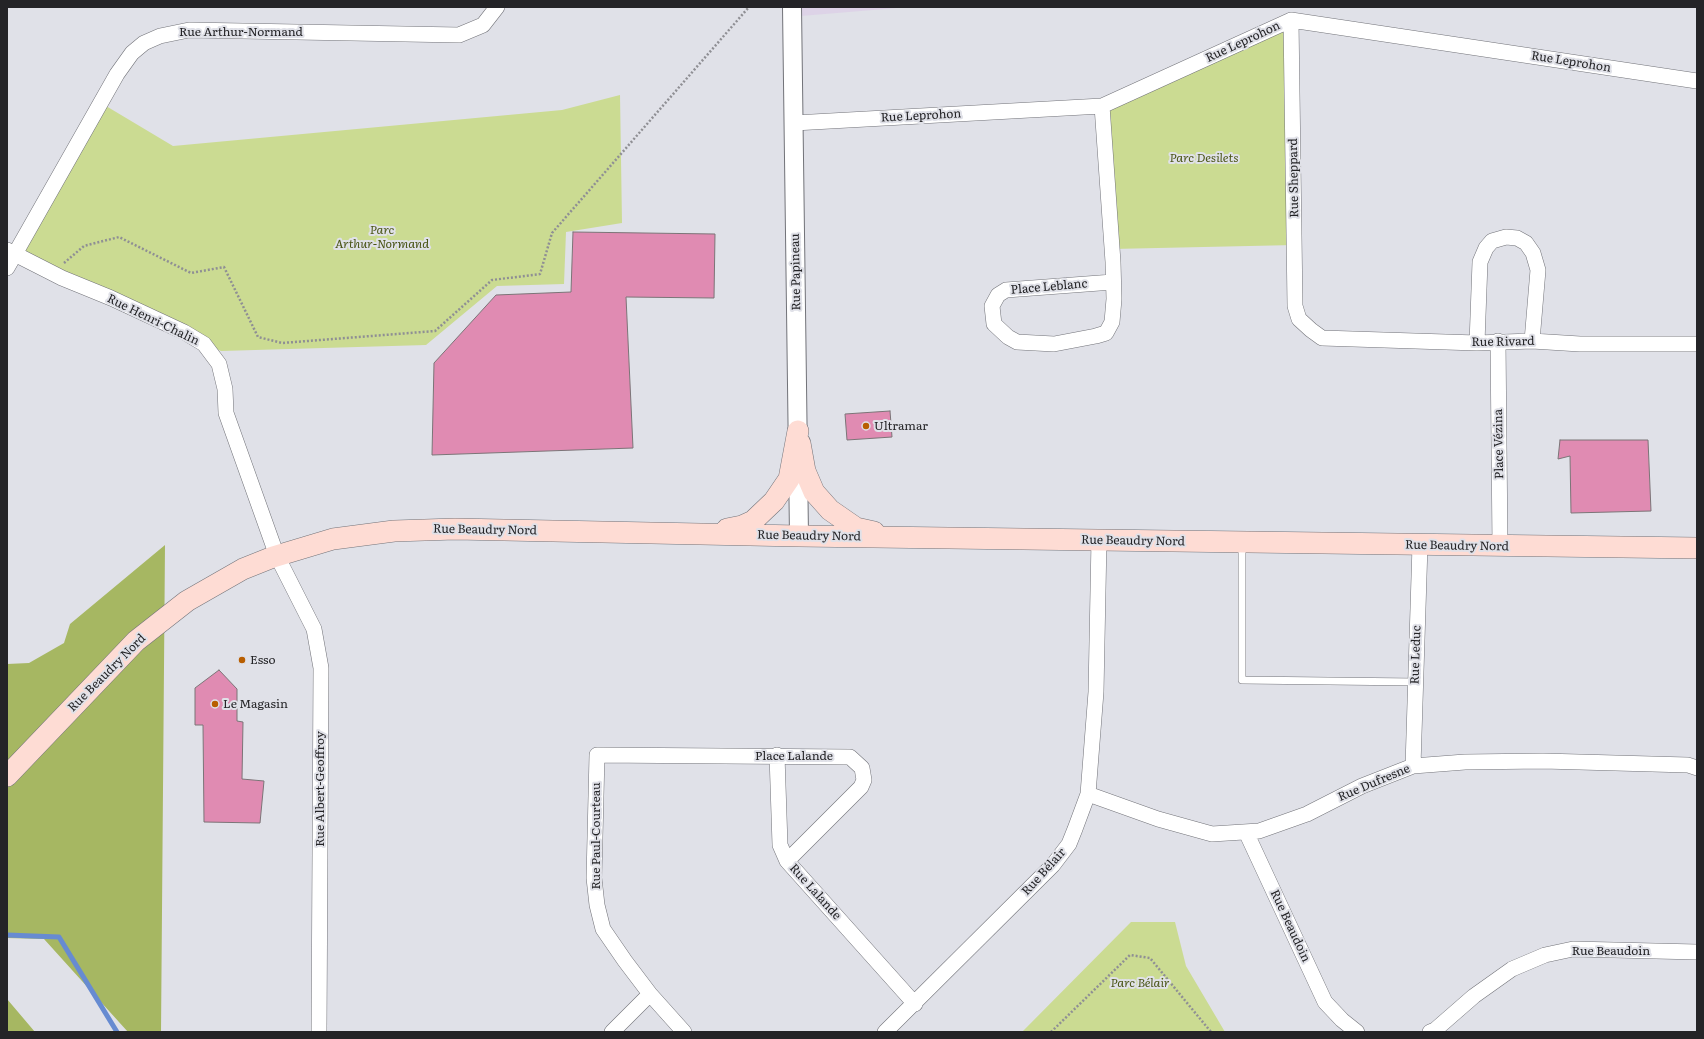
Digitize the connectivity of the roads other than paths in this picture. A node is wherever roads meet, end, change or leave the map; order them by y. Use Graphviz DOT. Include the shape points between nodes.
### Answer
graph roads {
  1 [pos="497,7"];
  2 [pos="792,7"];
  3 [pos="1291,20"];
  4 [pos="1697,81"];
  5 [pos="1102,106"];
  6 [pos="794,123"];
  7 [pos="11,253"];
  8 [pos="7,268"];
  9 [pos="1113,282"];
  10 [pos="1311,330"];
  11 [pos="1498,341"];
  12 [pos="1532,341"];
  13 [pos="1477,343"];
  14 [pos="1697,344"];
  15 [pos="798,431"];
  16 [pos="682,534"];
  17 [pos="799,536"];
  18 [pos="894,537"];
  19 [pos="1099,540"];
  20 [pos="1242,543"];
  21 [pos="1420,545"];
  22 [pos="1500,546"];
  23 [pos="1697,548"];
  24 [pos="277,556"];
  25 [pos="1416,682"];
  26 [pos="597,755"];
  27 [pos="778,755"];
  28 [pos="1413,766"];
  29 [pos="1697,768"];
  30 [pos="7,776"];
  31 [pos="1088,794"];
  32 [pos="1246,832"];
  33 [pos="787,861"];
  34 [pos="1697,952"];
  35 [pos="650,994"];
  36 [pos="915,1004"];
  37 [pos="319,1032"];
  38 [pos="612,1032"];
  39 [pos="684,1032"];
  40 [pos="886,1032"];
  41 [pos="1357,1032"];
  42 [pos="1430,1032"];
  1 -- 7 [label="street, Rue Arthur-Normand" via="484,25 459,35 189,30 144,42 132,53 117,74"];
  2 -- 6 [label="street, Rue Papineau"];
  3 -- 4 [label="street, Rue Leprohon"];
  3 -- 5 [label="street, Rue Leprohon"];
  3 -- 10 [label="street, Rue Sheppard" via="1295,306 1299,319"];
  5 -- 6 [label="street, Rue Leprohon"];
  5 -- 9 [label="street, Place Leblanc"];
  6 -- 15 [label="street, Rue Papineau"];
  7 -- 8 [label="street, Rue Arthur-Normand"];
  7 -- 24 [label="street, Rue Henri-Chalin" via="52,274 184,332 204,344 219,364 225,389 226,413"];
  9 -- 9 [label="street, Place Leblanc" via="1006,290 998,296 992,306 994,324 1016,342 1025,343 1054,344 1106,333 1112,322"];
  10 -- 13 [label="street, Rue Rivard" via="1322,338"];
  11 -- 12 [label="street, Rue Rivard"];
  11 -- 13 [label="street, Rue Rivard"];
  11 -- 22 [label="street, Place Vézina"];
  12 -- 13 [label="street" via="1538,270 1533,253 1526,243 1517,238 1506,237 1492,241 1480,262"];
  12 -- 14 [label="street, Rue Rivard" via="1580,344"];
  15 -- 16 [label="main road" via="788,479 774,501 753,520 742,526 713,532"];
  15 -- 17 [label="street, Rue Papineau"];
  15 -- 18 [label="main road" via="805,471 814,492 830,510 856,528"];
  16 -- 17 [label="main road, Rue Beaudry Nord"];
  16 -- 24 [label="main road, Rue Beaudry Nord" via="455,529 394,531 333,539"];
  17 -- 18 [label="main road, Rue Beaudry Nord"];
  18 -- 19 [label="main road, Rue Beaudry Nord"];
  19 -- 20 [label="main road, Rue Beaudry Nord"];
  19 -- 31 [label="street, Rue Bélair" via="1096,692"];
  20 -- 21 [label="main road, Rue Beaudry Nord"];
  20 -- 25 [label="lane" via="1242,680"];
  21 -- 22 [label="main road, Rue Beaudry Nord"];
  21 -- 25 [label="street, Rue Leduc"];
  22 -- 23 [label="main road, Rue Beaudry Nord"];
  24 -- 30 [label="main road, Rue Beaudry Nord" via="243,569 215,584 188,601 136,641"];
  24 -- 37 [label="street, Rue Albert-Geoffroy" via="314,629 321,668"];
  25 -- 28 [label="street, Rue Leduc"];
  26 -- 27 [label="street, Place Lalande"];
  26 -- 35 [label="street, Rue Paul-Courteau" via="594,878 596,905 604,929"];
  27 -- 33 [label="street, Rue Lalande" via="780,844"];
  27 -- 33 [label="street, Place Lalande" via="850,757 862,768 864,780 847,803"];
  28 -- 29 [label="street, Rue Dufresne" via="1543,761 1688,765"];
  28 -- 32 [label="street, Rue Dufresne" via="1362,786 1307,814 1259,831"];
  31 -- 32 [label="street, Rue Dufresne" via="1158,819 1212,834"];
  31 -- 36 [label="street, Rue Bélair" via="1069,844 1053,865"];
  32 -- 41 [label="street, Rue Beaudoin" via="1325,1002"];
  33 -- 36 [label="street, Rue Lalande"];
  34 -- 42 [label="street, Rue Beaudoin" via="1573,949 1545,955 1512,969 1474,996 1436,1030"];
  35 -- 38 [label="street"];
  35 -- 39 [label="street, Rue Paul-Courteau"];
  36 -- 40 [label="street, Rue Bélair"];
}
